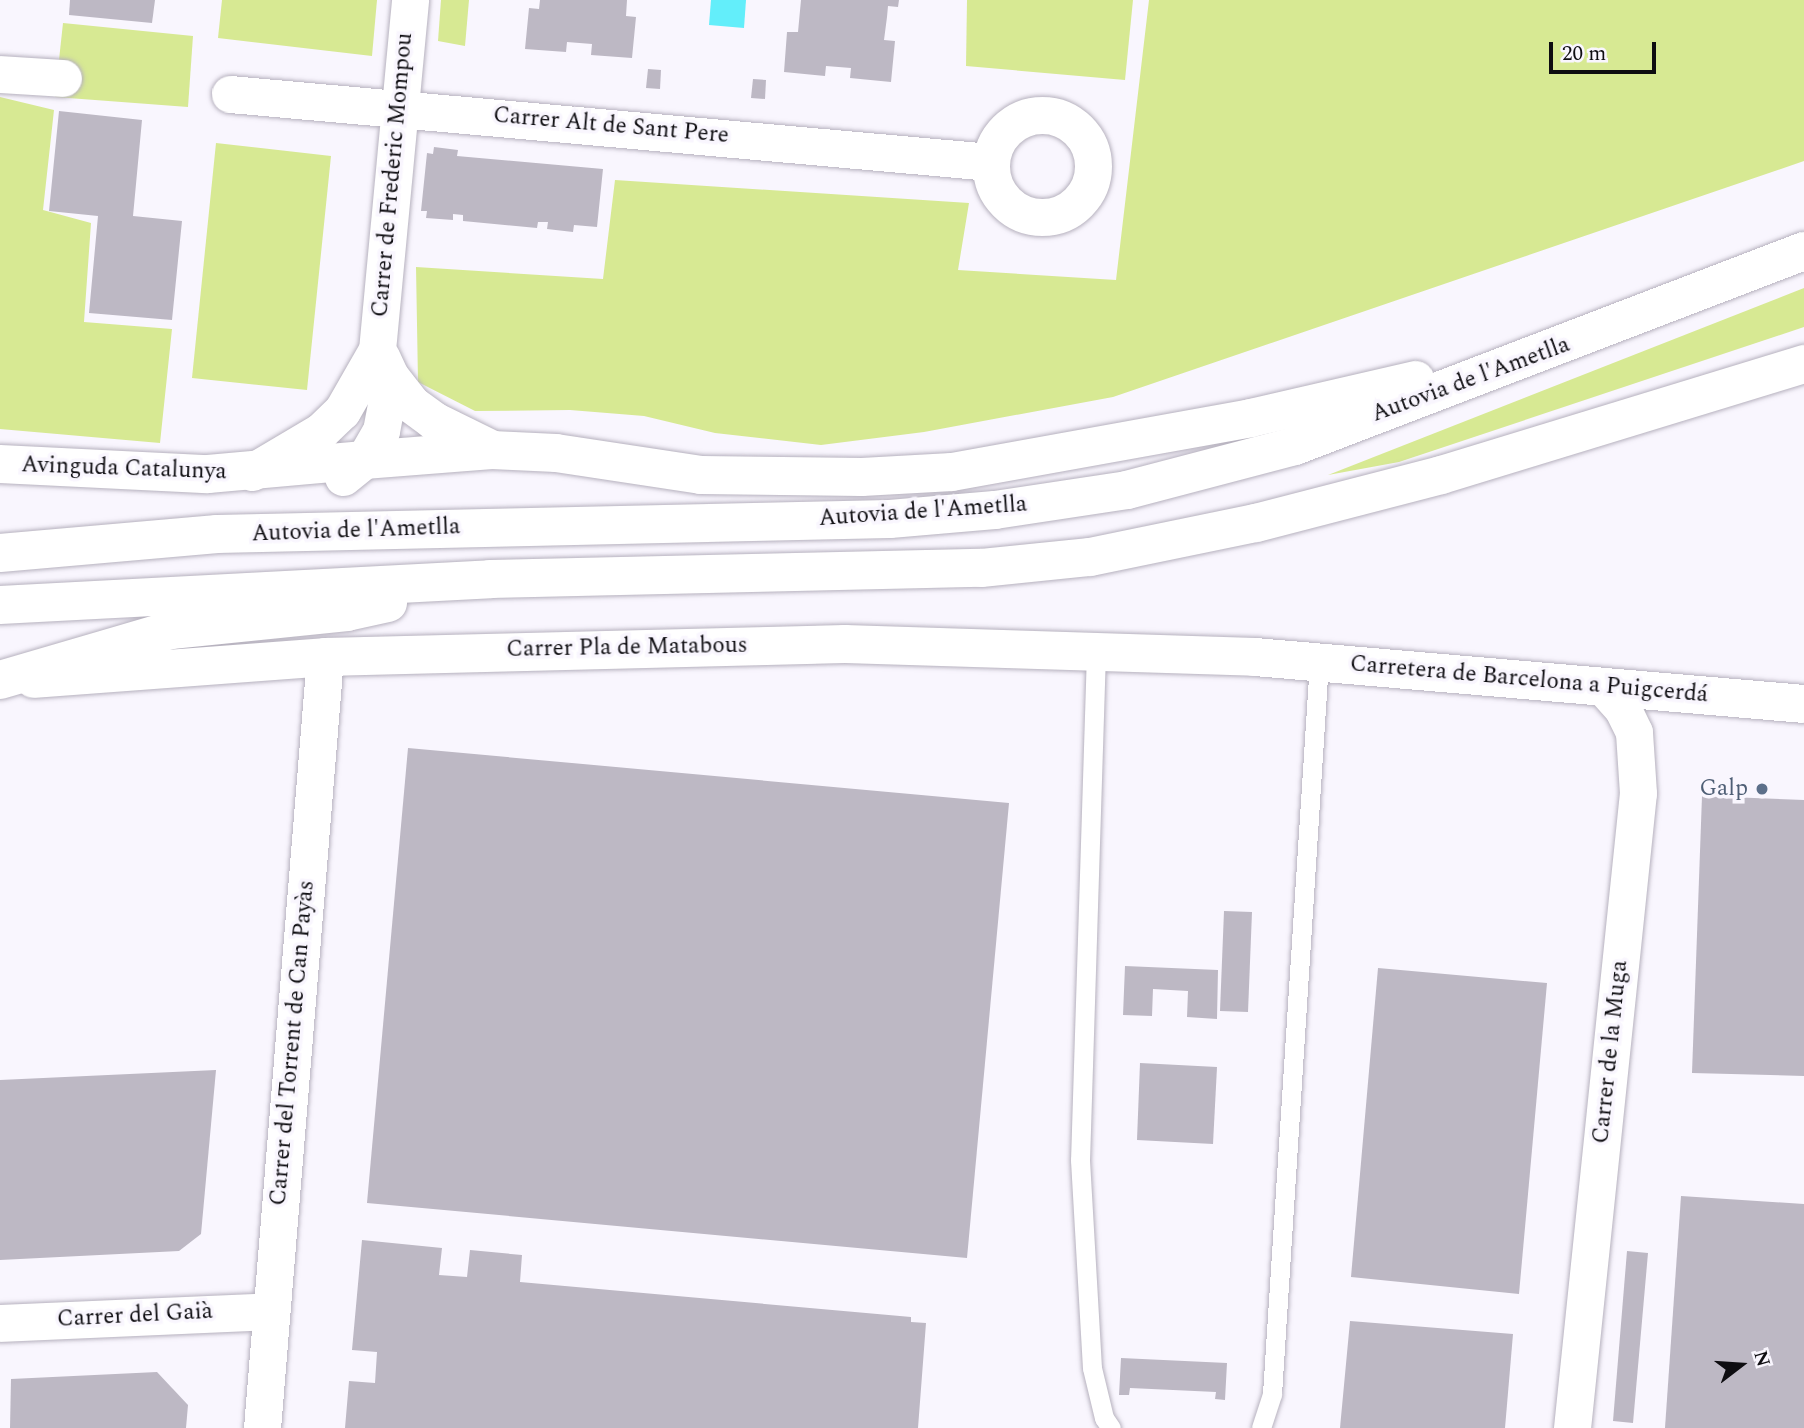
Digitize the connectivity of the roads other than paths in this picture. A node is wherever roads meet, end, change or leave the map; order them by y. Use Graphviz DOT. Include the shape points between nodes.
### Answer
graph roads {
  1 [pos="410,0"];
  2 [pos="0,74"];
  3 [pos="62,78"];
  4 [pos="230,94"];
  5 [pos="399,106"];
  6 [pos="991,162"];
  7 [pos="1804,251"];
  8 [pos="1558,348"];
  9 [pos="384,364"];
  10 [pos="1804,364"];
  11 [pos="492,450"];
  12 [pos="364,460"];
  13 [pos="0,464"];
  14 [pos="249,474"];
  15 [pos="0,554"];
  16 [pos="490,579"];
  17 [pos="0,606"];
  18 [pos="1096,652"];
  19 [pos="326,657"];
  20 [pos="1255,657"];
  21 [pos="1319,662"];
  22 [pos="0,681"];
  23 [pos="1602,686"];
  24 [pos="1804,704"];
  25 [pos="271,1311"];
  26 [pos="0,1323"];
  27 [pos="262,1428"];
  28 [pos="1111,1428"];
  29 [pos="1261,1428"];
  30 [pos="1572,1428"];
  1 -- 5 [label="street, Carrer de Frederic Mompou"];
  2 -- 3 [label="street"];
  4 -- 5 [label="street, Carrer Alt de Sant Pere"];
  5 -- 6 [label="street, Carrer Alt de Sant Pere"];
  5 -- 9 [label="street, Carrer de Frederic Mompou"];
  7 -- 8 [label="main road, Autovia de l'Ametlla"];
  8 -- 11 [label="main road" via="1251,418 952,472 835,477 701,475 556,453"];
  8 -- 15 [label="main road, Autovia de l'Ametlla" via="1295,446 1127,490 995,510 890,519 217,534"];
  9 -- 11 [label="main road" via="411,404"];
  9 -- 12 [label="street" via="381,431"];
  9 -- 14 [label="street, Avinguda Catalunya" via="321,430"];
  10 -- 16 [label="main road" via="1441,475 1256,523 1090,557 981,568"];
  11 -- 12 [label="main road"];
  12 -- 14 [label="main road" via="305,462"];
  13 -- 14 [label="main road, Avinguda Catalunya"];
  16 -- 17 [label="main road"];
  16 -- 22 [label="main road" via="347,612 171,630"];
  18 -- 19 [label="main road, Carrer Pla de Matabous" via="792,645"];
  18 -- 20 [label="main road, Carrer Pla de Matabous"];
  18 -- 28 [label="lane" via="1080,1160 1092,1368 1104,1418"];
  19 -- 22 [label="main road, Carrer Pla de Matabous"];
  19 -- 25 [label="street, Carrer del Torrent de Can Payàs"];
  20 -- 21 [label="main road, Carretera de Barcelona a Puigcerdá"];
  21 -- 23 [label="main road, Carretera de Barcelona a Puigcerdá"];
  21 -- 29 [label="lane" via="1272,1394"];
  23 -- 24 [label="main road, Carretera de Barcelona a Puigcerdá"];
  23 -- 30 [label="street, Carrer de la Muga" via="1623,709 1634,732 1638,793"];
  25 -- 26 [label="street, Carrer del Gaià"];
  25 -- 27 [label="street, Carrer del Torrent de Can Payàs"];
}
